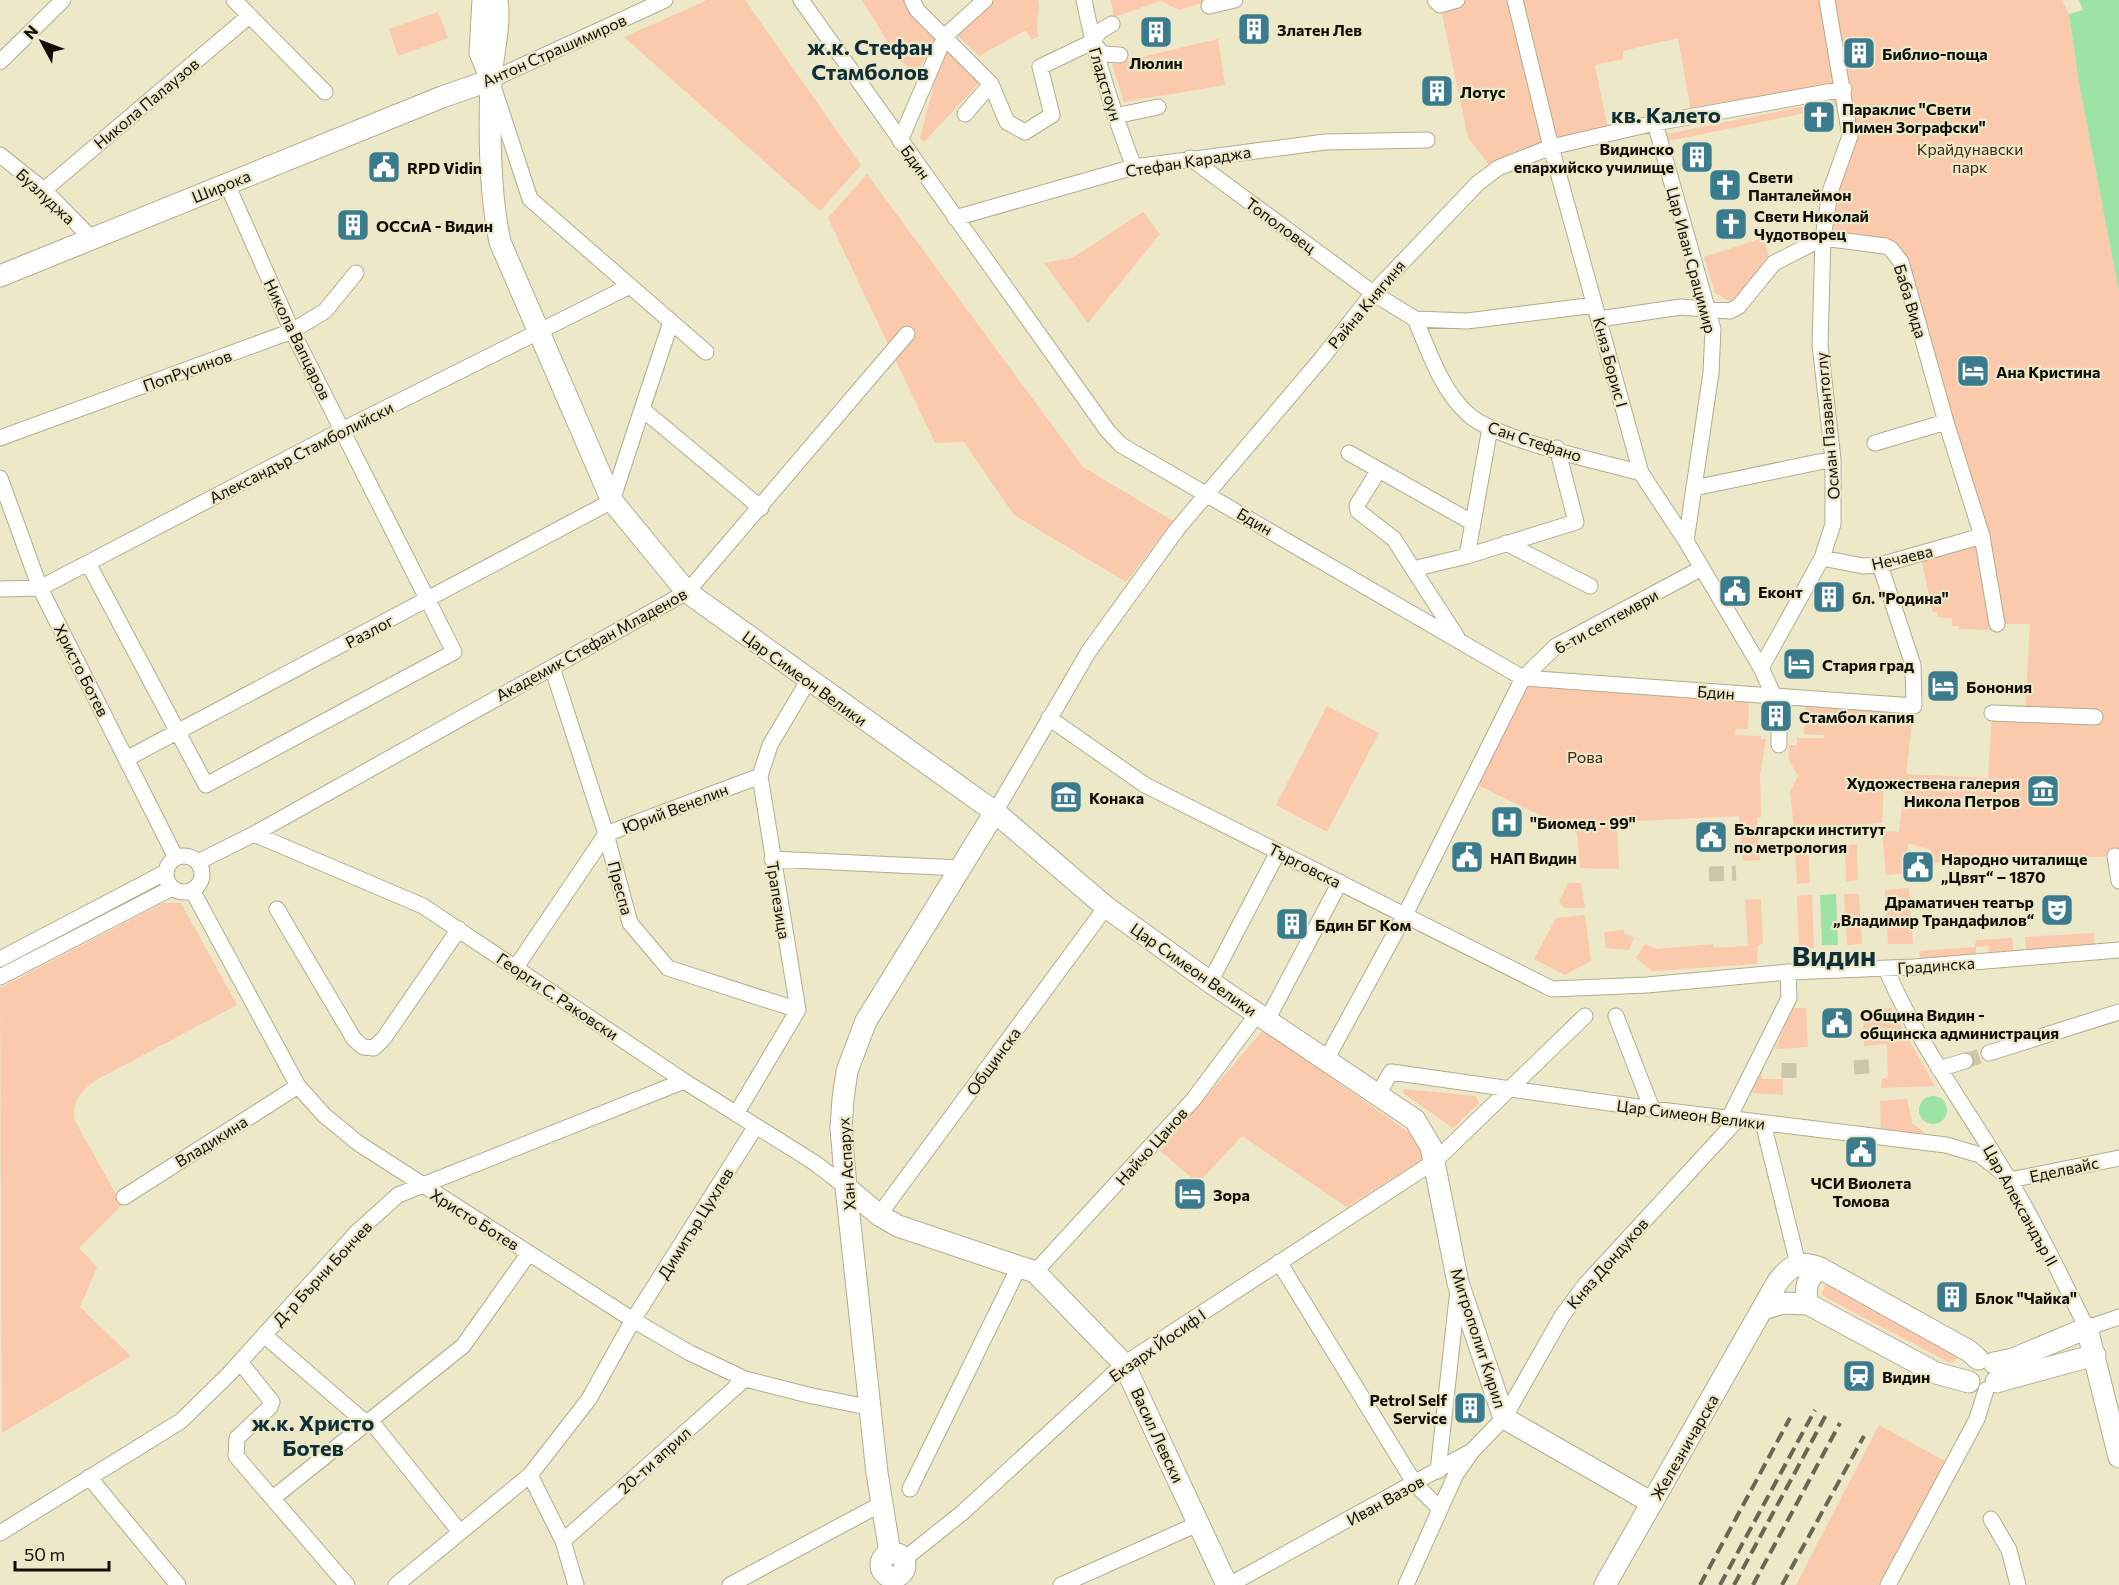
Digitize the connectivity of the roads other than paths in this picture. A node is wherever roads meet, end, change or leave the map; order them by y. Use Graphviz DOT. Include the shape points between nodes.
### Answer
graph roads {
  1 [pos="63,0"];
  2 [pos="234,0"];
  3 [pos="483,0"];
  4 [pos="496,0"];
  5 [pos="665,0"];
  6 [pos="801,0"];
  7 [pos="912,0"];
  8 [pos="985,0"];
  9 [pos="1084,0"];
  10 [pos="1234,0"];
  11 [pos="1435,0"];
  12 [pos="1457,0"];
  13 [pos="1515,0"];
  14 [pos="1827,0"];
  15 [pos="1209,6"];
  16 [pos="249,15"];
  17 [pos="1112,24"];
  18 [pos="945,36"];
  19 [pos="1092,42"];
  20 [pos="1120,56"];
  21 [pos="0,62"];
  22 [pos="491,80"];
  23 [pos="991,84"];
  24 [pos="1844,89"];
  25 [pos="325,92"];
  26 [pos="442,97"];
  27 [pos="1158,107"];
  28 [pos="964,114"];
  29 [pos="1114,116"];
  30 [pos="1655,123"];
  31 [pos="1427,140"];
  32 [pos="900,141"];
  33 [pos="1551,147"];
  34 [pos="0,155"];
  35 [pos="1190,158"];
  36 [pos="1134,167"];
  37 [pos="227,184"];
  38 [pos="44,190"];
  39 [pos="955,218"];
  40 [pos="1823,238"];
  41 [pos="92,239"];
  42 [pos="356,273"];
  43 [pos="0,276"];
  44 [pos="630,286"];
  45 [pos="1373,293"];
  46 [pos="1706,308"];
  47 [pos="1597,312"];
  48 [pos="1415,318"];
  49 [pos="671,322"];
  50 [pos="538,330"];
  51 [pos="292,331"];
  52 [pos="907,334"];
  53 [pos="706,352"];
  54 [pos="642,409"];
  55 [pos="1946,422"];
  56 [pos="1490,428"];
  57 [pos="342,430"];
  58 [pos="0,438"];
  59 [pos="1875,443"];
  60 [pos="1557,448"];
  61 [pos="1348,453"];
  62 [pos="1833,459"];
  63 [pos="1379,470"];
  64 [pos="1641,473"];
  65 [pos="0,478"];
  66 [pos="1694,488"];
  67 [pos="1207,493"];
  68 [pos="612,501"];
  69 [pos="761,508"];
  70 [pos="1473,523"];
  71 [pos="1982,536"];
  72 [pos="1686,541"];
  73 [pos="1506,543"];
  74 [pos="1467,556"];
  75 [pos="1822,558"];
  76 [pos="88,563"];
  77 [pos="1880,564"];
  78 [pos="1702,568"];
  79 [pos="1413,569"];
  80 [pos="1590,586"];
  81 [pos="40,588"];
  82 [pos="0,589"];
  83 [pos="687,592"];
  84 [pos="427,601"];
  85 [pos="1997,624"];
  86 [pos="1459,640"];
  87 [pos="552,667"];
  88 [pos="1761,668"];
  89 [pos="1522,678"];
  90 [pos="808,681"];
  91 [pos="1776,699"];
  92 [pos="1992,713"];
  93 [pos="2095,717"];
  94 [pos="1049,718"];
  95 [pos="178,732"];
  96 [pos="126,759"];
  97 [pos="760,776"];
  98 [pos="994,812"];
  99 [pos="254,834"];
  100 [pos="606,834"];
  101 [pos="1278,852"];
  102 [pos="2115,856"];
  103 [pos="176,858"];
  104 [pos="772,859"];
  105 [pos="198,862"];
  106 [pos="960,868"];
  107 [pos="166,872"];
  108 [pos="2119,881"];
  109 [pos="1340,882"];
  110 [pos="172,888"];
  111 [pos="192,890"];
  112 [pos="1106,907"];
  113 [pos="277,909"];
  114 [pos="1406,915"];
  115 [pos="459,929"];
  116 [pos="2119,950"];
  117 [pos="0,959"];
  118 [pos="516,967"];
  119 [pos="1886,969"];
  120 [pos="1788,972"];
  121 [pos="0,977"];
  122 [pos="1210,982"];
  123 [pos="1573,989"];
  124 [pos="798,1010"];
  125 [pos="2119,1012"];
  126 [pos="1262,1016"];
  127 [pos="1585,1016"];
  128 [pos="1616,1016"];
  129 [pos="1989,1053"];
  130 [pos="1326,1060"];
  131 [pos="1965,1061"];
  132 [pos="1939,1069"];
  133 [pos="684,1081"];
  134 [pos="298,1086"];
  135 [pos="1510,1090"];
  136 [pos="1379,1094"];
  137 [pos="1652,1109"];
  138 [pos="736,1114"];
  139 [pos="1734,1119"];
  140 [pos="1763,1123"];
  141 [pos="756,1126"];
  142 [pos="1422,1128"];
  143 [pos="2119,1158"];
  144 [pos="1435,1161"];
  145 [pos="2009,1179"];
  146 [pos="420,1185"];
  147 [pos="846,1187"];
  148 [pos="124,1197"];
  149 [pos="879,1215"];
  150 [pos="528,1253"];
  151 [pos="1279,1262"];
  152 [pos="1798,1264"];
  153 [pos="1820,1268"];
  154 [pos="1027,1269"];
  155 [pos="1458,1283"];
  156 [pos="1808,1304"];
  157 [pos="1763,1309"];
  158 [pos="2119,1317"];
  159 [pos="633,1320"];
  160 [pos="2087,1328"];
  161 [pos="264,1335"];
  162 [pos="2095,1355"];
  163 [pos="240,1362"];
  164 [pos="1124,1364"];
  165 [pos="1985,1375"];
  166 [pos="745,1379"];
  167 [pos="872,1407"];
  168 [pos="1504,1418"];
  169 [pos="368,1422"];
  170 [pos="1473,1450"];
  171 [pos="2119,1457"];
  172 [pos="1438,1471"];
  173 [pos="530,1475"];
  174 [pos="89,1477"];
  175 [pos="1415,1484"];
  176 [pos="910,1489"];
  177 [pos="273,1498"];
  178 [pos="1652,1503"];
  179 [pos="882,1504"];
  180 [pos="1440,1509"];
  181 [pos="1991,1519"];
  182 [pos="1200,1523"];
  183 [pos="460,1532"];
  184 [pos="0,1533"];
  185 [pos="563,1541"];
  186 [pos="889,1572"];
  187 [pos="178,1585"];
  188 [pos="347,1585"];
  189 [pos="396,1585"];
  190 [pos="576,1585"];
  191 [pos="730,1585"];
  192 [pos="1061,1585"];
  193 [pos="1228,1585"];
  194 [pos="1406,1585"];
  195 [pos="1605,1585"];
  196 [pos="1888,1585"];
  197 [pos="2018,1585"];
  1 -- 21 [label="street"];
  2 -- 16 [label="street"];
  3 -- 22 [label="street, Цар Симеон Велики" via="480,53"];
  4 -- 22 [label="street, Цар Симеон Велики" via="497,43"];
  5 -- 22 [label="street, Антон Страшимиров"];
  6 -- 32 [label="street, Бдин"];
  7 -- 18 [label="street" via="917,10"];
  8 -- 18 [label="street"];
  9 -- 19 [label="street, Гладстоун"];
  10 -- 15 [label="street"];
  11 -- 12 [label="street" via="1440,5"];
  13 -- 33 [label="street, Княз Борис I"];
  14 -- 24 [label="street"];
  16 -- 25 [label="street"];
  16 -- 38 [label="street, Никола Палаузов"];
  17 -- 19 [label="street"];
  18 -- 23 [label="street"];
  18 -- 32 [label="street"];
  19 -- 20 [label="street" via="1103,54"];
  19 -- 23 [label="street" via="1040,67 1052,115 1025,132 1007,122"];
  19 -- 29 [label="street, Гладстоун"];
  22 -- 26 [label="street, Антон Страшимиров"];
  22 -- 44 [label="street" via="530,199"];
  22 -- 50 [label="street, Цар Симеон Велики" via="495,217 509,268"];
  23 -- 28 [label="street"];
  24 -- 30 [label="street"];
  24 -- 40 [label="street" via="1850,136 1830,192"];
  26 -- 37 [label="street, Широка"];
  27 -- 29 [label="street"];
  29 -- 36 [label="street, Гладстоун"];
  30 -- 33 [label="street"];
  30 -- 46 [label="street, Цар Иван Срацимир"];
  31 -- 35 [label="street, Стефан Караджа" via="1325,142"];
  32 -- 39 [label="street, Бдин"];
  33 -- 45 [label="street, Райна Княгиня" via="1487,176"];
  33 -- 47 [label="street, Княз Борис I"];
  34 -- 38 [label="street, Бузлуджа"];
  35 -- 36 [label="street, Стефан Караджа"];
  35 -- 45 [label="street, Тополовец"];
  36 -- 39 [label="street, Стефан Караджа"];
  37 -- 41 [label="street, Широка"];
  37 -- 51 [label="street, Никола Вапцаров"];
  38 -- 41 [label="street, Бузлуджа"];
  39 -- 67 [label="street, Бдин" via="1107,430 1121,445"];
  40 -- 46 [label="street" via="1774,263 1739,306 1730,311"];
  40 -- 55 [label="street, Баба Вида" via="1885,246 1897,255"];
  40 -- 62 [label="street, Осман Пазвантоглу" via="1820,345"];
  41 -- 43 [label="street, Широка"];
  42 -- 51 [label="street, ПопРусинов" via="325,311"];
  44 -- 49 [label="street"];
  44 -- 50 [label="street, Александър Стамболийски"];
  45 -- 48 [label="street, Тополовец"];
  45 -- 67 [label="street, Райна Княгиня"];
  46 -- 47 [label="street"];
  46 -- 66 [label="street, Цар Иван Срацимир" via="1713,329 1713,348"];
  47 -- 48 [label="street" via="1467,321"];
  47 -- 64 [label="street, Княз Борис I"];
  48 -- 56 [label="street, Сан Стефано" via="1447,388 1467,414"];
  49 -- 53 [label="street"];
  49 -- 54 [label="street"];
  50 -- 57 [label="street, Александър Стамболийски"];
  50 -- 68 [label="street, Цар Симеон Велики"];
  51 -- 57 [label="street, Никола Вапцаров"];
  51 -- 58 [label="street, ПопРусинов"];
  52 -- 69 [label="street, Академик Стефан Младенов"];
  54 -- 68 [label="street"];
  54 -- 69 [label="street"];
  55 -- 59 [label="street"];
  55 -- 71 [label="street, Баба Вида"];
  56 -- 60 [label="street, Сан Стефано"];
  56 -- 70 [label="street"];
  57 -- 76 [label="street, Александър Стамболийски"];
  57 -- 84 [label="street, Никола Вапцаров"];
  60 -- 64 [label="street, Сан Стефано"];
  60 -- 73 [label="street" via="1576,522"];
  61 -- 63 [label="street"];
  62 -- 66 [label="street"];
  62 -- 75 [label="street, Осман Пазвантоглу" via="1833,524"];
  63 -- 70 [label="street"];
  63 -- 79 [label="street" via="1357,505 1358,512 1394,539"];
  64 -- 72 [label="street, Княз Борис I"];
  65 -- 81 [label="street, Христо Ботев"];
  66 -- 72 [label="street, Цар Иван Срацимир"];
  67 -- 86 [label="street, Бдин"];
  67 -- 94 [label="street, Райна Княгиня" via="1122,603"];
  68 -- 83 [label="street, Цар Симеон Велики"];
  68 -- 84 [label="street, Разлог"];
  69 -- 83 [label="street, Академик Стефан Младенов"];
  70 -- 74 [label="street"];
  71 -- 77 [label="street, Нечаева"];
  71 -- 85 [label="street, Баба Вида"];
  72 -- 78 [label="street, Княз Борис I"];
  73 -- 74 [label="street"];
  73 -- 80 [label="street"];
  74 -- 79 [label="street"];
  75 -- 77 [label="street, Нечаева" via="1863,566"];
  75 -- 88 [label="street, Осман Пазвантоглу"];
  76 -- 81 [label="street, Александър Стамболийски"];
  76 -- 95 [label="street"];
  77 -- 91 [label="street, Бдин" via="1913,665 1914,706"];
  78 -- 88 [label="street, Княз Борис I"];
  78 -- 89 [label="street, 6-ти септември" via="1556,646"];
  79 -- 86 [label="street"];
  81 -- 82 [label="street, Александър Стамболийски"];
  81 -- 96 [label="street, Христо Ботев"];
  83 -- 87 [label="street, Академик Стефан Младенов"];
  83 -- 90 [label="street, Цар Симеон Велики"];
  84 -- 95 [label="street, Разлог"];
  84 -- 95 [label="street, Никола Вапцаров" via="454,652 206,785"];
  86 -- 89 [label="street, Бдин"];
  87 -- 99 [label="street, Академик Стефан Младенов"];
  87 -- 100 [label="street, Преспа"];
  88 -- 91 [label="street, Княз Борис I"];
  89 -- 91 [label="street, Бдин"];
  89 -- 114 [label="street, 6-ти септември"];
  90 -- 97 [label="street, Трапезица" via="770,745"];
  90 -- 98 [label="street, Цар Симеон Велики"];
  92 -- 93 [label="street"];
  94 -- 98 [label="street, Райна Княгиня"];
  94 -- 101 [label="street, Търговска" via="1144,785"];
  95 -- 96 [label="street, Разлог"];
  96 -- 103 [label="street, Христо Ботев"];
  97 -- 100 [label="street, Юрий Венелин"];
  97 -- 104 [label="street, Трапезица"];
  98 -- 106 [label="street, Хан Аспарух"];
  98 -- 112 [label="street, Цар Симеон Велики"];
  99 -- 105 [label="street, Академик Стефан Младенов"];
  99 -- 115 [label="street, Георги С. Раковски" via="414,902"];
  100 -- 118 [label="street, Юрий Венелин"];
  100 -- 124 [label="street, Преспа" via="630,923 668,968"];
  101 -- 109 [label="street, Търговска"];
  101 -- 122 [label="street"];
  102 -- 108 [label="street"];
  103 -- 105 [label="street" via="189,856"];
  103 -- 107 [label="street" via="168,864"];
  104 -- 106 [label="street"];
  104 -- 124 [label="street, Трапезица"];
  105 -- 111 [label="street" via="202,875"];
  106 -- 147 [label="street, Хан Аспарух" via="866,1020 856,1043 843,1099"];
  107 -- 110 [label="street"];
  107 -- 117 [label="street"];
  109 -- 114 [label="street, Търговска"];
  109 -- 126 [label="street, Найчо Цанов"];
  110 -- 111 [label="street" via="181,892"];
  110 -- 121 [label="street"];
  111 -- 134 [label="street, Христо Ботев"];
  112 -- 122 [label="street, Цар Симеон Велики"];
  112 -- 149 [label="street, Общинска"];
  113 -- 115 [label="street" via="354,1039 363,1047 374,1048 384,1038"];
  114 -- 123 [label="street, Търговска" via="1552,989"];
  114 -- 130 [label="street, 6-ти септември"];
  115 -- 118 [label="street, Георги С. Раковски"];
  116 -- 119 [label="street, Градинска"];
  118 -- 133 [label="street, Георги С. Раковски"];
  119 -- 120 [label="street, Градинска"];
  119 -- 132 [label="street, Цар Александър II"];
  120 -- 123 [label="street, Градинска"];
  120 -- 139 [label="street, Княз Дондуков" via="1789,999"];
  122 -- 126 [label="street, Цар Симеон Велики"];
  124 -- 138 [label="street"];
  125 -- 129 [label="street"];
  126 -- 130 [label="street, Цар Симеон Велики"];
  126 -- 154 [label="street, Найчо Цанов" via="1192,1100"];
  127 -- 135 [label="street"];
  128 -- 137 [label="street"];
  130 -- 136 [label="street, Цар Симеон Велики"];
  131 -- 132 [label="street"];
  132 -- 145 [label="street, Цар Александър II"];
  133 -- 138 [label="street, Георги С. Раковски"];
  133 -- 146 [label="street, Д-р Бърни Бончев"];
  134 -- 146 [label="street, Христо Ботев" via="324,1115 358,1143"];
  134 -- 148 [label="street, Владикина"];
  135 -- 136 [label="street, Цар Симеон Велики" via="1391,1072"];
  135 -- 137 [label="street, Цар Симеон Велики"];
  135 -- 144 [label="street, Екзарх Йосиф I"];
  136 -- 142 [label="street, Цар Симеон Велики"];
  137 -- 139 [label="street, Цар Симеон Велики"];
  138 -- 141 [label="street, Георги С. Раковски"];
  139 -- 140 [label="street, Цар Симеон Велики"];
  139 -- 168 [label="street, Княз Дондуков" via="1584,1285"];
  140 -- 145 [label="street, Цар Симеон Велики" via="1946,1145 1980,1155"];
  140 -- 152 [label="street"];
  141 -- 147 [label="street, Георги С. Раковски"];
  141 -- 159 [label="street, Димитър Цухлев"];
  142 -- 144 [label="street, Митрополит Кирил"];
  143 -- 145 [label="street, Еделвайс"];
  144 -- 151 [label="street, Екзарх Йосиф I"];
  144 -- 155 [label="street, Митрополит Кирил"];
  145 -- 160 [label="street, Цар Александър II"];
  146 -- 150 [label="street, Христо Ботев"];
  146 -- 161 [label="street, Д-р Бърни Бончев" via="398,1195 357,1232"];
  147 -- 149 [label="street, Васил Левски"];
  147 -- 167 [label="street, Хан Аспарух"];
  149 -- 154 [label="street, Васил Левски" via="915,1234"];
  150 -- 159 [label="street, Христо Ботев"];
  150 -- 169 [label="street" via="463,1346"];
  151 -- 164 [label="street, Екзарх Йосиф I"];
  151 -- 175 [label="street"];
  152 -- 153 [label="street"];
  152 -- 157 [label="street, Железничарска" via="1782,1276"];
  153 -- 156 [label="street" via="1807,1282"];
  153 -- 165 [label="street" via="1969,1351"];
  154 -- 164 [label="street, Васил Левски"];
  154 -- 176 [label="street, Найчо Цанов"];
  155 -- 168 [label="street, Митрополит Кирил"];
  155 -- 172 [label="street, Иван Вазов"];
  156 -- 157 [label="street" via="1783,1303"];
  156 -- 165 [label="street" via="1936,1373"];
  157 -- 178 [label="street, Железничарска"];
  158 -- 160 [label="street"];
  159 -- 166 [label="street, Христо Ботев"];
  159 -- 173 [label="street, Димитър Цухлев" via="589,1399"];
  160 -- 162 [label="street, Цар Александър II"];
  160 -- 165 [label="street"];
  161 -- 163 [label="street, Д-р Бърни Бончев"];
  161 -- 169 [label="street"];
  162 -- 165 [label="street"];
  162 -- 171 [label="street, Цар Александър II"];
  163 -- 174 [label="street, Д-р Бърни Бончев" via="182,1421"];
  163 -- 177 [label="street" via="272,1402 237,1438 236,1456"];
  164 -- 182 [label="street, Васил Левски"];
  164 -- 186 [label="street, Екзарх Йосиф I" via="962,1513"];
  165 -- 196 [label="street" via="1977,1419"];
  166 -- 167 [label="street, Христо Ботев"];
  166 -- 185 [label="street, 20-ти април"];
  167 -- 179 [label="street, Хан Аспарух"];
  168 -- 170 [label="street, Княз Дондуков"];
  168 -- 178 [label="street, Митрополит Кирил"];
  169 -- 177 [label="street"];
  169 -- 183 [label="street"];
  170 -- 172 [label="street, Княз Дондуков"];
  170 -- 180 [label="street, Княз Дондуков" via="1456,1474"];
  172 -- 175 [label="street, Иван Вазов"];
  173 -- 183 [label="street"];
  173 -- 185 [label="street"];
  174 -- 184 [label="street, Д-р Бърни Бончев"];
  174 -- 187 [label="street"];
  175 -- 180 [label="street"];
  175 -- 193 [label="street, Иван Вазов"];
  177 -- 188 [label="street"];
  178 -- 195 [label="street, Железничарска"];
  179 -- 186 [label="street, Хан Аспарух"];
  179 -- 191 [label="street"];
  180 -- 194 [label="street, Княз Дондуков"];
  181 -- 197 [label="street" via="2009,1550"];
  182 -- 192 [label="street"];
  182 -- 193 [label="street, Васил Левски"];
  183 -- 189 [label="street"];
  185 -- 190 [label="street"];
}
